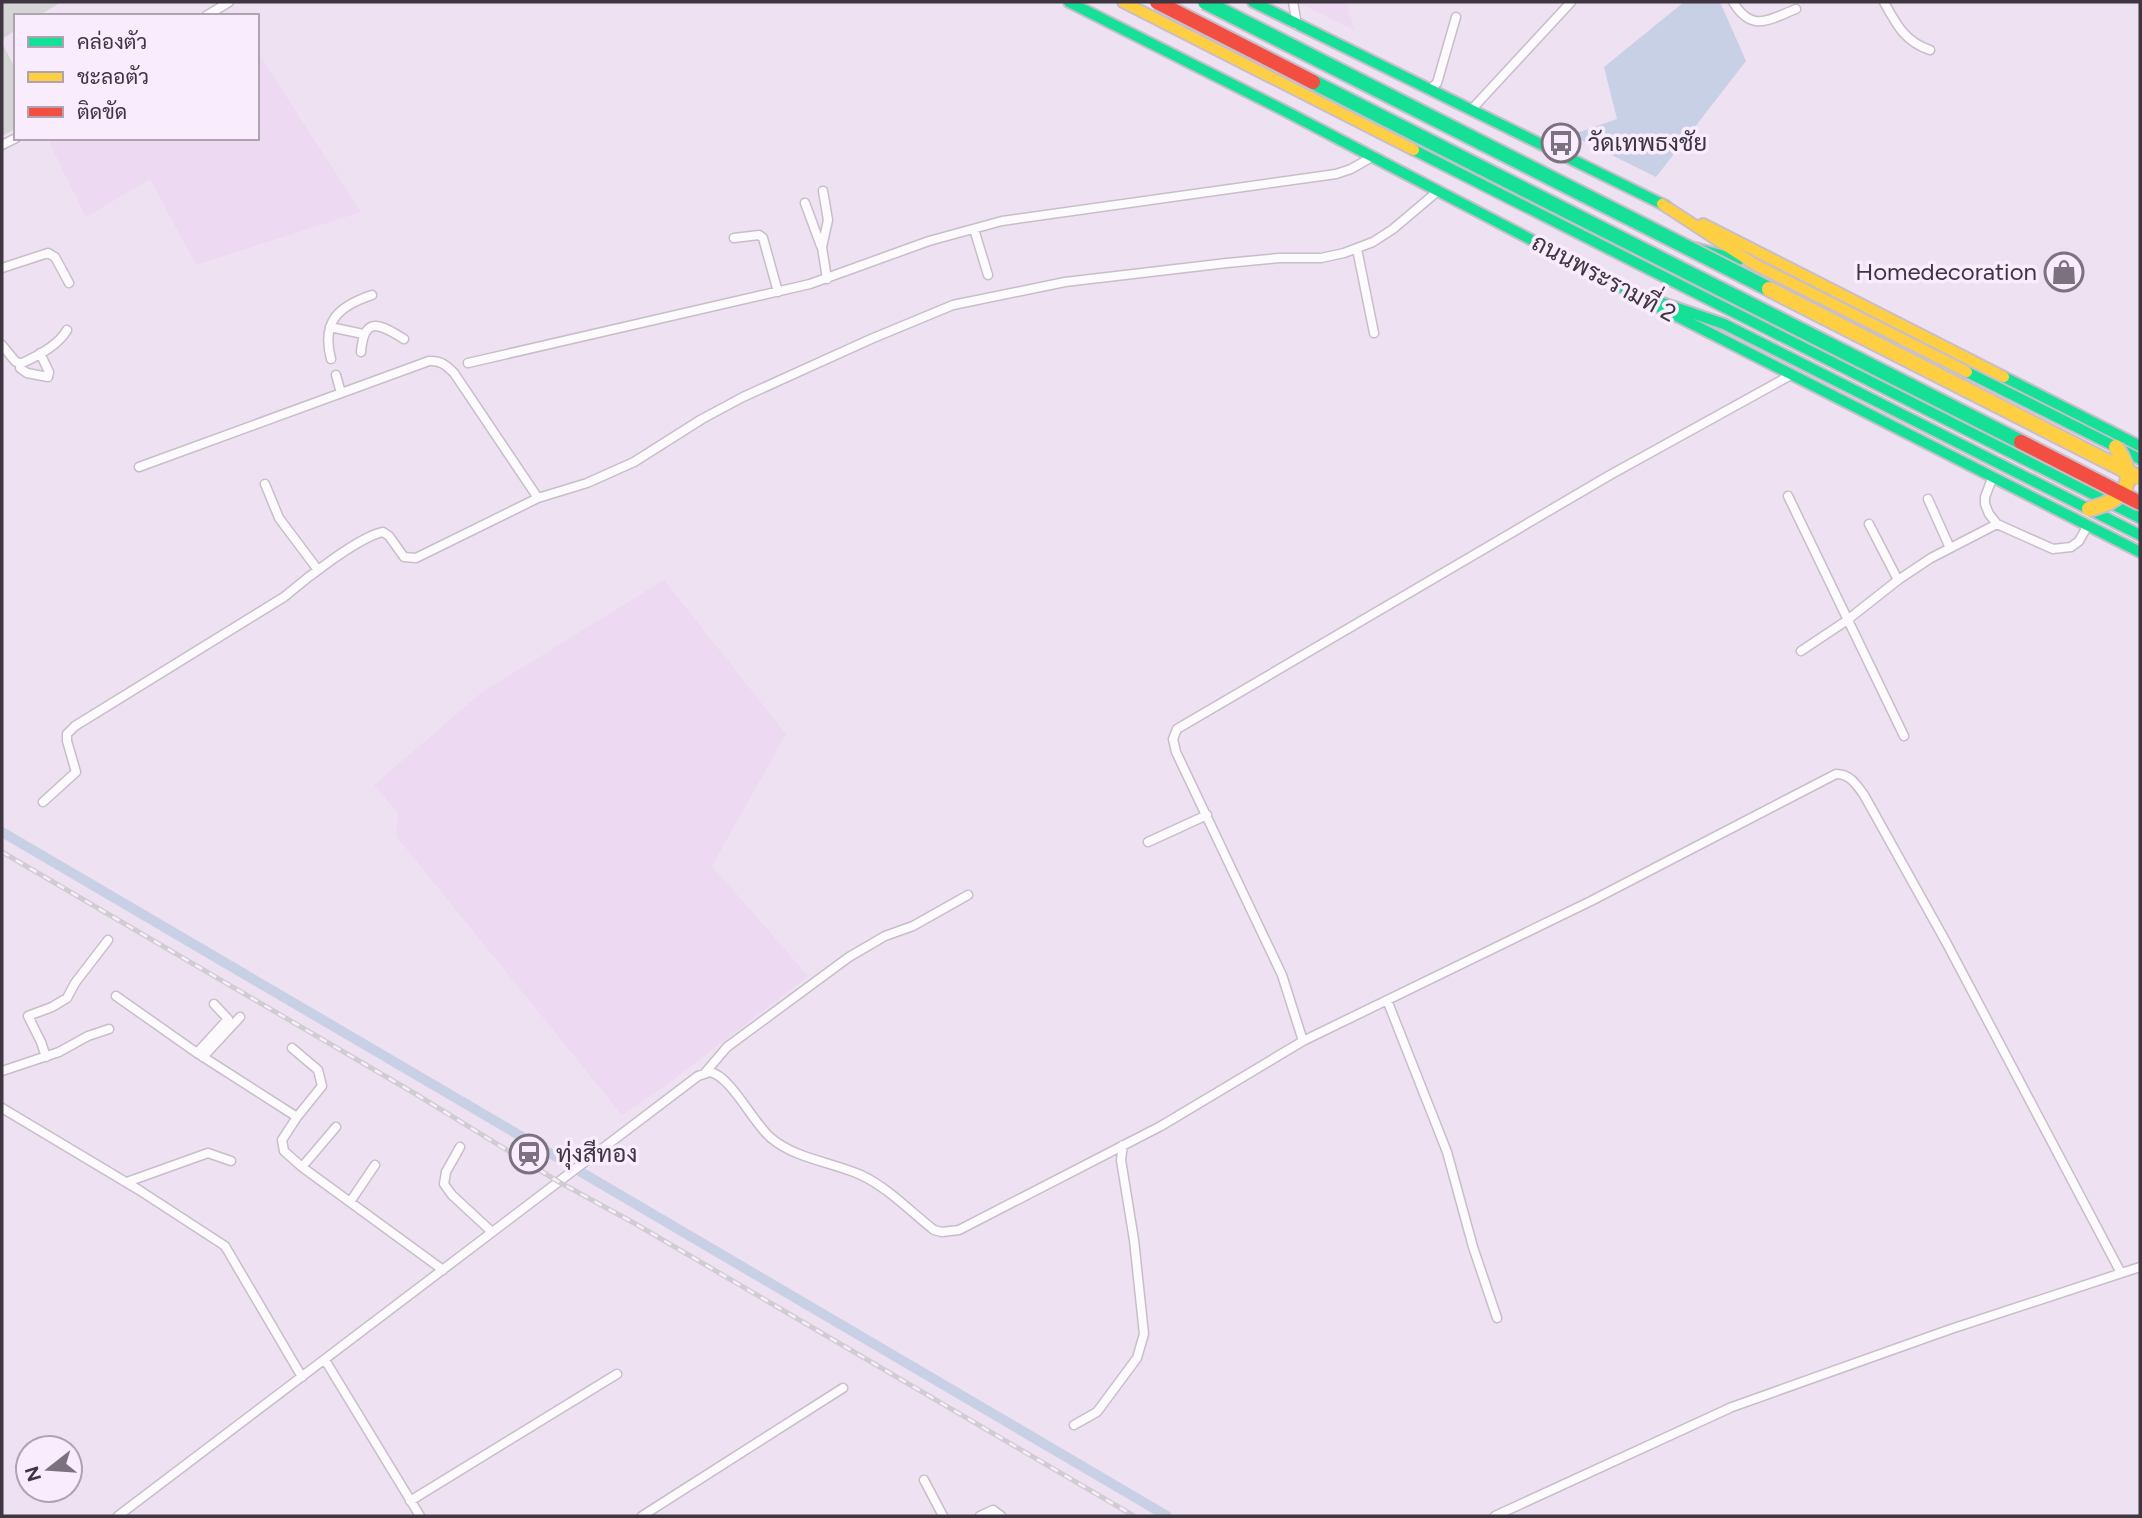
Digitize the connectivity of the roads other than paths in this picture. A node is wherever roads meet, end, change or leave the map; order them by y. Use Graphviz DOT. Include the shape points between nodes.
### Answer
graph roads {
  1 [pos="229,2"];
  2 [pos="1069,2"];
  3 [pos="1123,2"];
  4 [pos="1157,2"];
  5 [pos="1203,2"];
  6 [pos="1253,2"];
  7 [pos="1293,2"];
  8 [pos="1571,2"];
  9 [pos="1732,2"];
  10 [pos="1884,2"];
  11 [pos="1796,9"];
  12 [pos="209,14"];
  13 [pos="1457,17"];
  14 [pos="1297,24"];
  15 [pos="1930,50"];
  16 [pos="1429,90"];
  17 [pos="1472,109"];
  18 [pos="1371,157"];
  19 [pos="823,191"];
  20 [pos="1438,191"];
  21 [pos="805,202"];
  22 [pos="1662,204"];
  23 [pos="974,229"];
  24 [pos="734,237"];
  25 [pos="1663,239"];
  26 [pos="822,247"];
  27 [pos="1357,249"];
  28 [pos="1754,264"];
  29 [pos="2,268"];
  30 [pos="1647,269"];
  31 [pos="988,275"];
  32 [pos="827,279"];
  33 [pos="69,284"];
  34 [pos="778,292"];
  35 [pos="1633,293"];
  36 [pos="372,295"];
  37 [pos="1724,324"];
  38 [pos="330,327"];
  39 [pos="67,330"];
  40 [pos="1374,333"];
  41 [pos="363,334"];
  42 [pos="404,340"];
  43 [pos="2,345"];
  44 [pos="362,352"];
  45 [pos="40,353"];
  46 [pos="331,359"];
  47 [pos="468,363"];
  48 [pos="20,364"];
  49 [pos="336,375"];
  50 [pos="1791,375"];
  51 [pos="341,393"];
  52 [pos="2140,446"];
  53 [pos="2116,447"];
  54 [pos="2140,459"];
  55 [pos="139,467"];
  56 [pos="1993,476"];
  57 [pos="2140,481"];
  58 [pos="265,484"];
  59 [pos="1788,496"];
  60 [pos="538,498"];
  61 [pos="1928,499"];
  62 [pos="2140,503"];
  63 [pos="2090,509"];
  64 [pos="2140,518"];
  65 [pos="1869,524"];
  66 [pos="1997,524"];
  67 [pos="2088,525"];
  68 [pos="2140,535"];
  69 [pos="1950,548"];
  70 [pos="2140,552"];
  71 [pos="318,569"];
  72 [pos="1898,580"];
  73 [pos="1848,620"];
  74 [pos="1801,651"];
  75 [pos="1904,736"];
  76 [pos="43,802"];
  77 [pos="1207,815"];
  78 [pos="1148,842"];
  79 [pos="968,895"];
  80 [pos="108,940"];
  81 [pos="116,996"];
  82 [pos="1387,1000"];
  83 [pos="214,1004"];
  84 [pos="240,1017"];
  85 [pos="109,1029"];
  86 [pos="1303,1041"];
  87 [pos="292,1048"];
  88 [pos="200,1055"];
  89 [pos="46,1058"];
  90 [pos="2,1071"];
  91 [pos="704,1074"];
  92 [pos="2,1108"];
  93 [pos="297,1117"];
  94 [pos="336,1127"];
  95 [pos="1123,1146"];
  96 [pos="460,1147"];
  97 [pos="231,1161"];
  98 [pos="375,1165"];
  99 [pos="302,1167"];
  100 [pos="127,1182"];
  101 [pos="350,1202"];
  102 [pos="492,1232"];
  103 [pos="2140,1266"];
  104 [pos="443,1270"];
  105 [pos="2121,1273"];
  106 [pos="1497,1318"];
  107 [pos="325,1360"];
  108 [pos="617,1374"];
  109 [pos="302,1377"];
  110 [pos="843,1388"];
  111 [pos="1074,1425"];
  112 [pos="924,1480"];
  113 [pos="410,1501"];
  114 [pos="118,1516"];
  115 [pos="420,1516"];
  116 [pos="642,1516"];
  117 [pos="943,1516"];
  118 [pos="980,1516"];
  119 [pos="1001,1516"];
  120 [pos="1495,1516"];
  1 -- 12 [label="street"];
  2 -- 18 [label="main road, ถนนพระรามที่ 2"];
  3 -- 30 [label="main road, ถนนพระรามที่ 2"];
  4 -- 62 [label="main road, bridge"];
  5 -- 25 [label="main road"];
  5 -- 57 [label="main road, bridge"];
  6 -- 14 [label="main road"];
  7 -- 14 [label="street"];
  8 -- 17 [label="street"];
  9 -- 11 [label="street" via="1741,15 1755,22"];
  10 -- 15 [label="street" via="1906,37"];
  13 -- 16 [label="street" via="1437,83"];
  14 -- 16 [label="main road"];
  16 -- 17 [label="main road"];
  17 -- 22 [label="main road"];
  18 -- 20 [label="main road, ถนนพระรามที่ 2"];
  18 -- 23 [label="street" via="1336,174 1029,216"];
  19 -- 26 [label="street" via="828,220"];
  20 -- 27 [label="street" via="1393,229"];
  20 -- 35 [label="main road, ถนนพระรามที่ 2"];
  21 -- 26 [label="street"];
  22 -- 28 [label="main road"];
  22 -- 52 [label="main road"];
  23 -- 31 [label="street"];
  23 -- 32 [label="street"];
  24 -- 34 [label="street" via="762,237"];
  25 -- 28 [label="main road"];
  25 -- 57 [label="main road"];
  26 -- 32 [label="street"];
  27 -- 40 [label="street"];
  27 -- 60 [label="street" via="1321,258 1253,260 1065,282 953,305 743,397 634,462"];
  28 -- 53 [label="main road"];
  29 -- 33 [label="street" via="48,253 55,257"];
  30 -- 37 [label="main road"];
  30 -- 64 [label="main road, ถนนพระรามที่ 2"];
  32 -- 34 [label="street"];
  34 -- 47 [label="street"];
  35 -- 37 [label="main road"];
  35 -- 50 [label="main road, ถนนพระรามที่ 2"];
  36 -- 38 [label="street" via="341,308"];
  37 -- 63 [label="main road"];
  38 -- 41 [label="street"];
  38 -- 46 [label="street"];
  39 -- 45 [label="street"];
  41 -- 42 [label="street" via="381,326"];
  41 -- 44 [label="street"];
  43 -- 48 [label="street"];
  45 -- 48 [label="street"];
  45 -- 48 [label="street" via="48,377 27,373"];
  49 -- 51 [label="street"];
  50 -- 56 [label="main road, ถนนพระรามที่ 2"];
  50 -- 77 [label="street" via="1610,475 1177,729 1172,739 1176,752"];
  51 -- 55 [label="street"];
  51 -- 60 [label="street" via="429,361 444,364"];
  53 -- 54 [label="main road"];
  53 -- 63 [label="main road, bridge" via="2129,467 2125,489 2113,503"];
  56 -- 66 [label="street" via="1984,497"];
  56 -- 67 [label="main road, ถนนพระรามที่ 2"];
  58 -- 71 [label="street" via="279,518"];
  59 -- 73 [label="street"];
  60 -- 71 [label="street" via="416,558 404,556 383,532"];
  61 -- 69 [label="street"];
  63 -- 68 [label="main road"];
  65 -- 72 [label="street"];
  66 -- 67 [label="street" via="2053,549 2071,547"];
  66 -- 69 [label="street"];
  67 -- 70 [label="main road, ถนนพระรามที่ 2"];
  69 -- 72 [label="street"];
  71 -- 76 [label="street" via="284,597 75,726 67,741 76,772"];
  72 -- 73 [label="street"];
  73 -- 74 [label="street"];
  73 -- 75 [label="street"];
  77 -- 78 [label="street"];
  77 -- 86 [label="street" via="1282,975"];
  79 -- 91 [label="street" via="849,957 727,1047"];
  80 -- 89 [label="street" via="67,998 28,1016"];
  81 -- 88 [label="street"];
  82 -- 86 [label="street"];
  82 -- 105 [label="street" via="1591,901 1829,777 1843,774 1864,795 1946,942"];
  82 -- 106 [label="street" via="1447,1152"];
  83 -- 88 [label="street" via="228,1019"];
  84 -- 88 [label="street"];
  85 -- 89 [label="street"];
  86 -- 95 [label="street"];
  87 -- 93 [label="street" via="318,1070 322,1086"];
  88 -- 93 [label="street"];
  89 -- 90 [label="street"];
  91 -- 95 [label="street" via="716,1073 722,1078 772,1139 790,1151 862,1175 942,1232 971,1225"];
  91 -- 102 [label="street"];
  92 -- 100 [label="street"];
  93 -- 99 [label="street" via="282,1147"];
  94 -- 99 [label="street"];
  95 -- 111 [label="street" via="1121,1160 1144,1334 1137,1358 1097,1412"];
  96 -- 102 [label="street" via="444,1184"];
  97 -- 100 [label="street" via="208,1153"];
  98 -- 101 [label="street"];
  99 -- 101 [label="street"];
  100 -- 109 [label="street" via="225,1246"];
  101 -- 104 [label="street"];
  102 -- 104 [label="street"];
  103 -- 105 [label="street"];
  104 -- 107 [label="street"];
  105 -- 120 [label="street" via="1732,1407"];
  107 -- 109 [label="street"];
  107 -- 113 [label="street"];
  108 -- 113 [label="street"];
  109 -- 114 [label="street"];
  110 -- 116 [label="street"];
  112 -- 117 [label="street"];
  113 -- 115 [label="street"];
  118 -- 119 [label="street" via="993,1510"];
}
